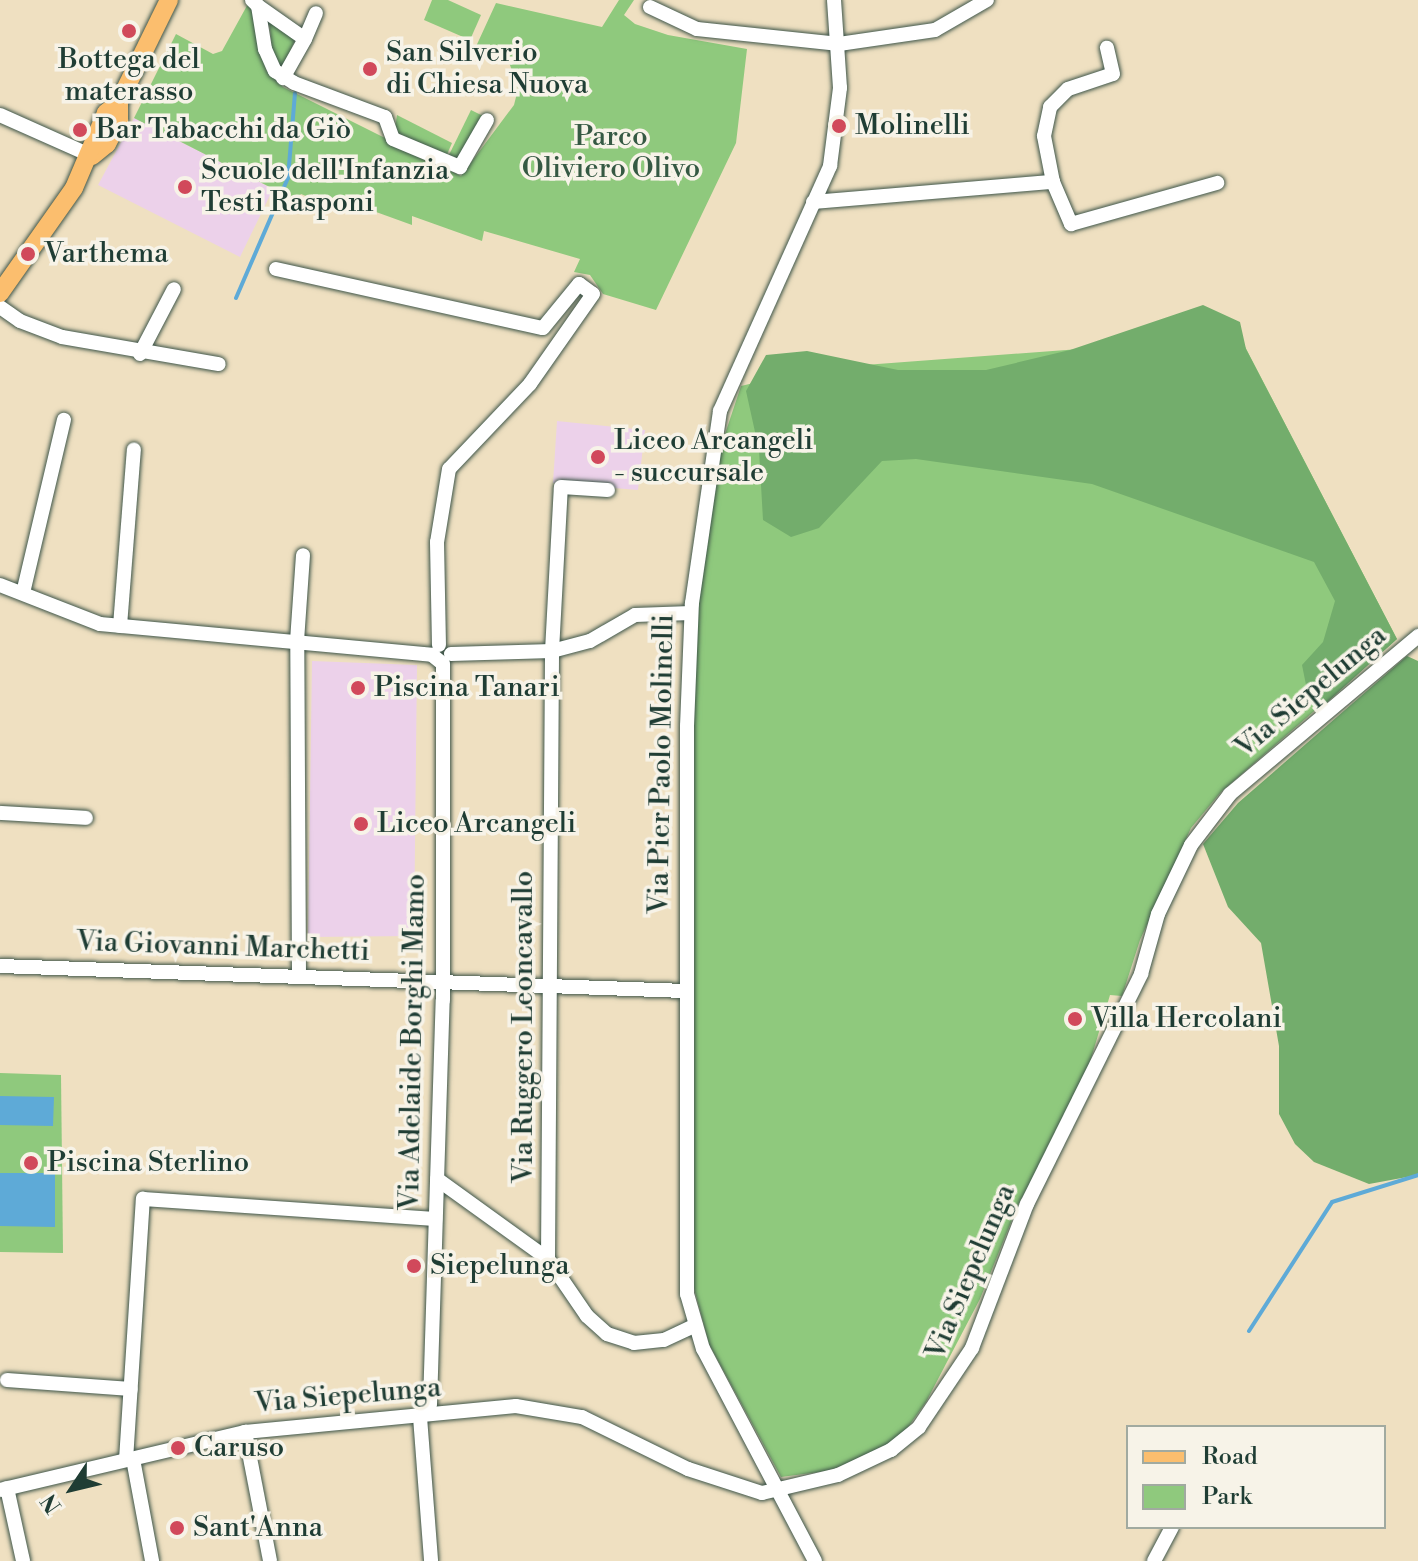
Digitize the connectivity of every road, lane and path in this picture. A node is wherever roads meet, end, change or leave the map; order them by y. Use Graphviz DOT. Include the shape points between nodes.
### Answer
graph roads {
  1 [pos="169,0"];
  2 [pos="834,0"];
  3 [pos="987,0"];
  4 [pos="255,3"];
  5 [pos="650,7"];
  6 [pos="316,13"];
  7 [pos="305,39"];
  8 [pos="839,44"];
  9 [pos="1107,48"];
  10 [pos="283,78"];
  11 [pos="0,115"];
  12 [pos="487,120"];
  13 [pos="92,156"];
  14 [pos="1053,182"];
  15 [pos="1217,183"];
  16 [pos="813,202"];
  17 [pos="276,269"];
  18 [pos="174,289"];
  19 [pos="0,293"];
  20 [pos="0,307"];
  21 [pos="140,354"];
  22 [pos="219,364"];
  23 [pos="64,420"];
  24 [pos="134,450"];
  25 [pos="608,490"];
  26 [pos="303,555"];
  27 [pos="0,585"];
  28 [pos="23,593"];
  29 [pos="691,613"];
  30 [pos="120,626"];
  31 [pos="1418,636"];
  32 [pos="297,641"];
  33 [pos="552,651"];
  34 [pos="441,654"];
  35 [pos="0,813"];
  36 [pos="86,818"];
  37 [pos="0,966"];
  38 [pos="299,974"];
  39 [pos="443,981"];
  40 [pos="551,989"];
  41 [pos="684,991"];
  42 [pos="437,1179"];
  43 [pos="435,1219"];
  44 [pos="548,1259"];
  45 [pos="696,1325"];
  46 [pos="7,1380"];
  47 [pos="131,1389"];
  48 [pos="420,1417"];
  49 [pos="245,1432"];
  50 [pos="129,1459"];
  51 [pos="4,1489"];
  52 [pos="778,1491"];
  53 [pos="1171,1529"];
  54 [pos="23,1561"];
  55 [pos="152,1561"];
  56 [pos="270,1561"];
  57 [pos="431,1561"];
  58 [pos="815,1561"];
  59 [pos="1154,1561"];
  1 -- 13 [label="main road" via="119,102 119,120 107,144"];
  2 -- 8 [label="street, Via Pier Paolo Molinelli"];
  3 -- 8 [label="street" via="935,30"];
  4 -- 7 [label="street"];
  4 -- 10 [label="street" via="265,49"];
  5 -- 8 [label="street" via="697,29"];
  6 -- 7 [label="street"];
  7 -- 10 [label="street"];
  8 -- 16 [label="street, Via Pier Paolo Molinelli" via="839,126 830,166"];
  9 -- 14 [label="street" via="1113,74 1068,89 1050,107 1044,136"];
  10 -- 12 [label="street" via="385,117 393,139 454,167 463,165"];
  11 -- 13 [label="street"];
  13 -- 19 [label="main road"];
  14 -- 15 [label="street" via="1071,224"];
  14 -- 16 [label="street"];
  16 -- 29 [label="street, Via Pier Paolo Molinelli" via="720,411"];
  17 -- 34 [label="street, Via Adelaide Borghi Mamo" via="543,328 579,284 593,294 530,384 449,469 437,542"];
  18 -- 21 [label="street"];
  20 -- 21 [label="street" via="62,337"];
  21 -- 22 [label="street"];
  23 -- 28 [label="street"];
  24 -- 30 [label="street"];
  25 -- 33 [label="street, Via Ruggero Leoncavallo" via="561,487"];
  26 -- 32 [label="street"];
  27 -- 28 [label="street"];
  28 -- 30 [label="street" via="77,619"];
  29 -- 33 [label="street" via="635,615 590,641"];
  29 -- 41 [label="street, Via Pier Paolo Molinelli"];
  30 -- 32 [label="street"];
  31 -- 52 [label="street, Via Siepelunga" via="1230,794 1191,845 1158,914 1141,974 1042,1169 972,1348 949,1388 919,1427 891,1450 864,1466"];
  32 -- 34 [label="street"];
  32 -- 38 [label="street"];
  33 -- 34 [label="street"];
  33 -- 40 [label="street, Via Ruggero Leoncavallo"];
  34 -- 39 [label="street, Via Adelaide Borghi Mamo"];
  35 -- 36 [label="street"];
  37 -- 38 [label="street, Via Giovanni Marchetti"];
  38 -- 39 [label="street, Via Giovanni Marchetti"];
  39 -- 40 [label="street, Via Giovanni Marchetti"];
  39 -- 42 [label="street, Via Adelaide Borghi Mamo"];
  40 -- 41 [label="street, Via Giovanni Marchetti"];
  40 -- 44 [label="street, Via Ruggero Leoncavallo"];
  41 -- 45 [label="street, Via Pier Paolo Molinelli" via="685,1259"];
  42 -- 43 [label="street, Via Adelaide Borghi Mamo"];
  42 -- 44 [label="street"];
  43 -- 47 [label="street" via="143,1199"];
  43 -- 48 [label="street, Via Adelaide Borghi Mamo" via="430,1404"];
  44 -- 45 [label="street" via="587,1316 607,1334 634,1343 664,1340"];
  45 -- 52 [label="street, Via Pier Paolo Molinelli" via="727,1399"];
  46 -- 47 [label="street"];
  47 -- 50 [label="street"];
  48 -- 49 [label="street, Via Siepelunga"];
  48 -- 52 [label="street, Via Siepelunga" via="539,1407 595,1422 736,1487"];
  48 -- 57 [label="street"];
  49 -- 50 [label="street, Via Siepelunga"];
  49 -- 56 [label="street"];
  50 -- 51 [label="street, Via Siepelunga"];
  50 -- 55 [label="street"];
  51 -- 54 [label="street"];
  52 -- 58 [label="street, Via Pier Paolo Molinelli"];
  53 -- 59 [label="street"];
}
